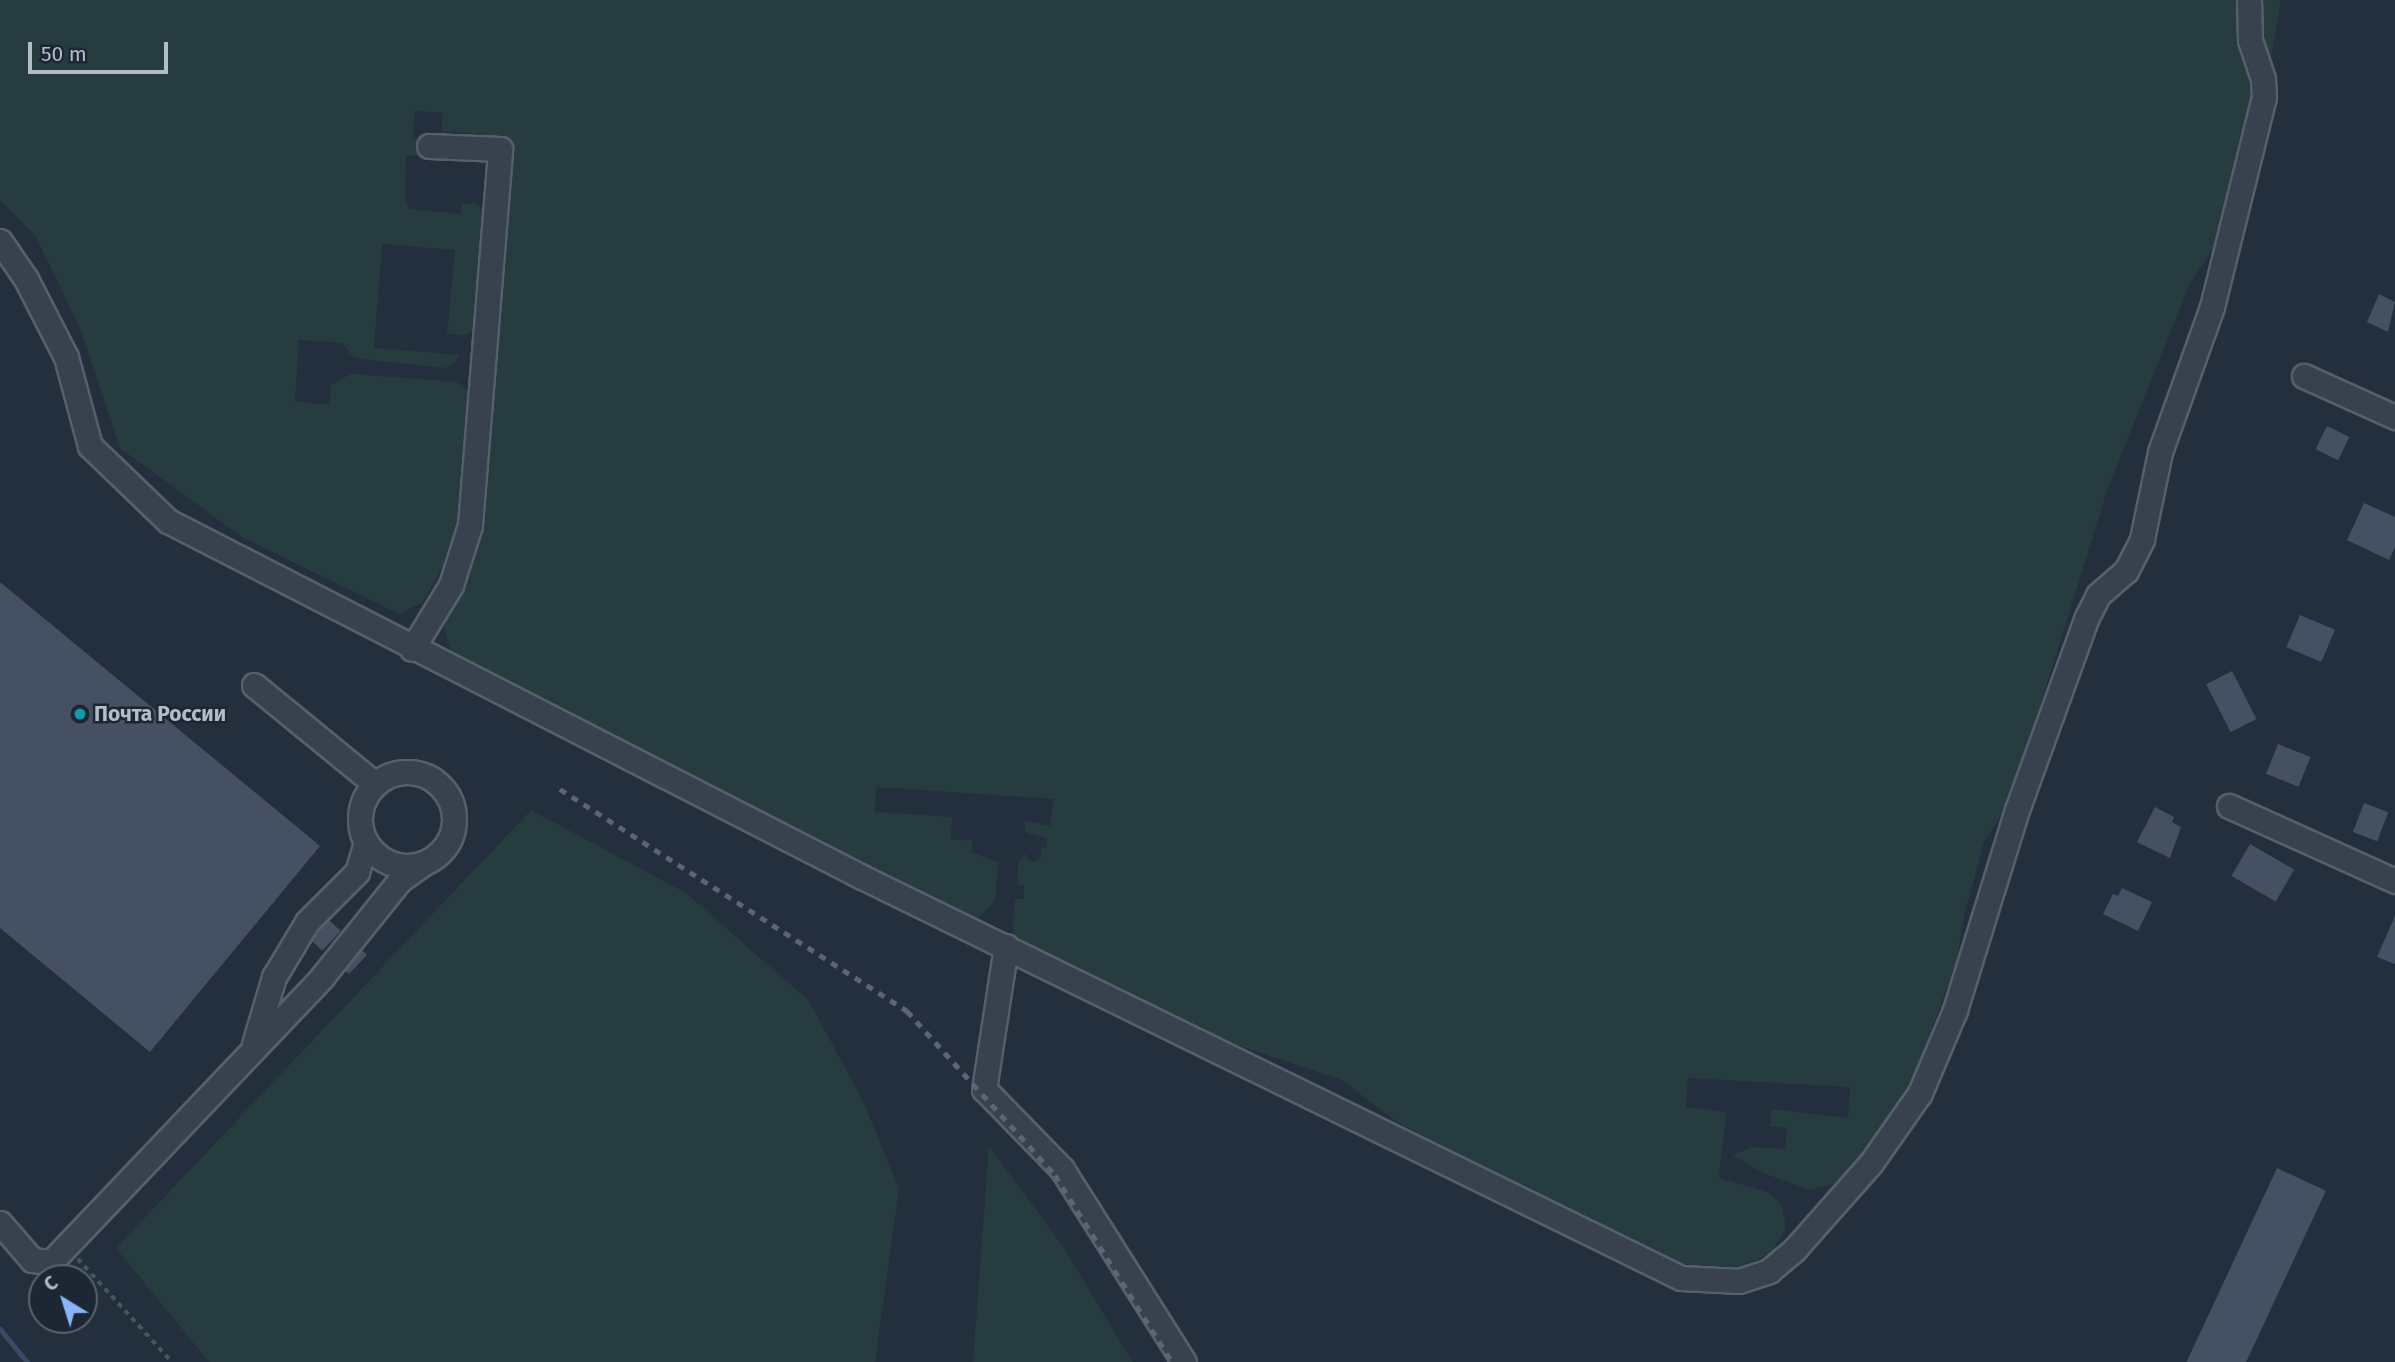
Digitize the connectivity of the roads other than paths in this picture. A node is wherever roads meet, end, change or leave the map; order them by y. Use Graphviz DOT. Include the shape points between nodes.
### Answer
graph roads {
  1 [pos="2249,0"];
  2 [pos="429,146"];
  3 [pos="0,241"];
  4 [pos="2304,376"];
  5 [pos="2395,417"];
  6 [pos="412,649"];
  7 [pos="254,685"];
  8 [pos="375,783"];
  9 [pos="2229,806"];
  10 [pos="366,843"];
  11 [pos="423,864"];
  12 [pos="2395,881"];
  13 [pos="1006,946"];
  14 [pos="249,1056"];
  15 [pos="0,1223"];
  16 [pos="1184,1362"];
  1 -- 13 [label="street" via="2248,32 2264,97 2212,307 2160,452 2142,540 2126,572 2098,595 2087,617 2017,810 1955,1010 1920,1093 1854,1183 1769,1271 1739,1281 1681,1278"];
  2 -- 6 [label="street" via="500,149 470,525 451,585"];
  3 -- 6 [label="street" via="26,279 66,357 90,446 168,521"];
  4 -- 5 [label="street"];
  6 -- 13 [label="street"];
  7 -- 8 [label="street"];
  8 -- 10 [label="street" via="360,812"];
  8 -- 11 [label="street" via="402,771 418,772 443,787 451,800 455,815 448,843"];
  9 -- 12 [label="street"];
  10 -- 11 [label="street" via="391,864"];
  10 -- 14 [label="street" via="357,872 307,922 274,977"];
  11 -- 14 [label="street" via="400,880 367,925"];
  13 -- 16 [label="street" via="984,1089 1062,1169"];
  14 -- 15 [label="street" via="51,1262 32,1261"];
}
